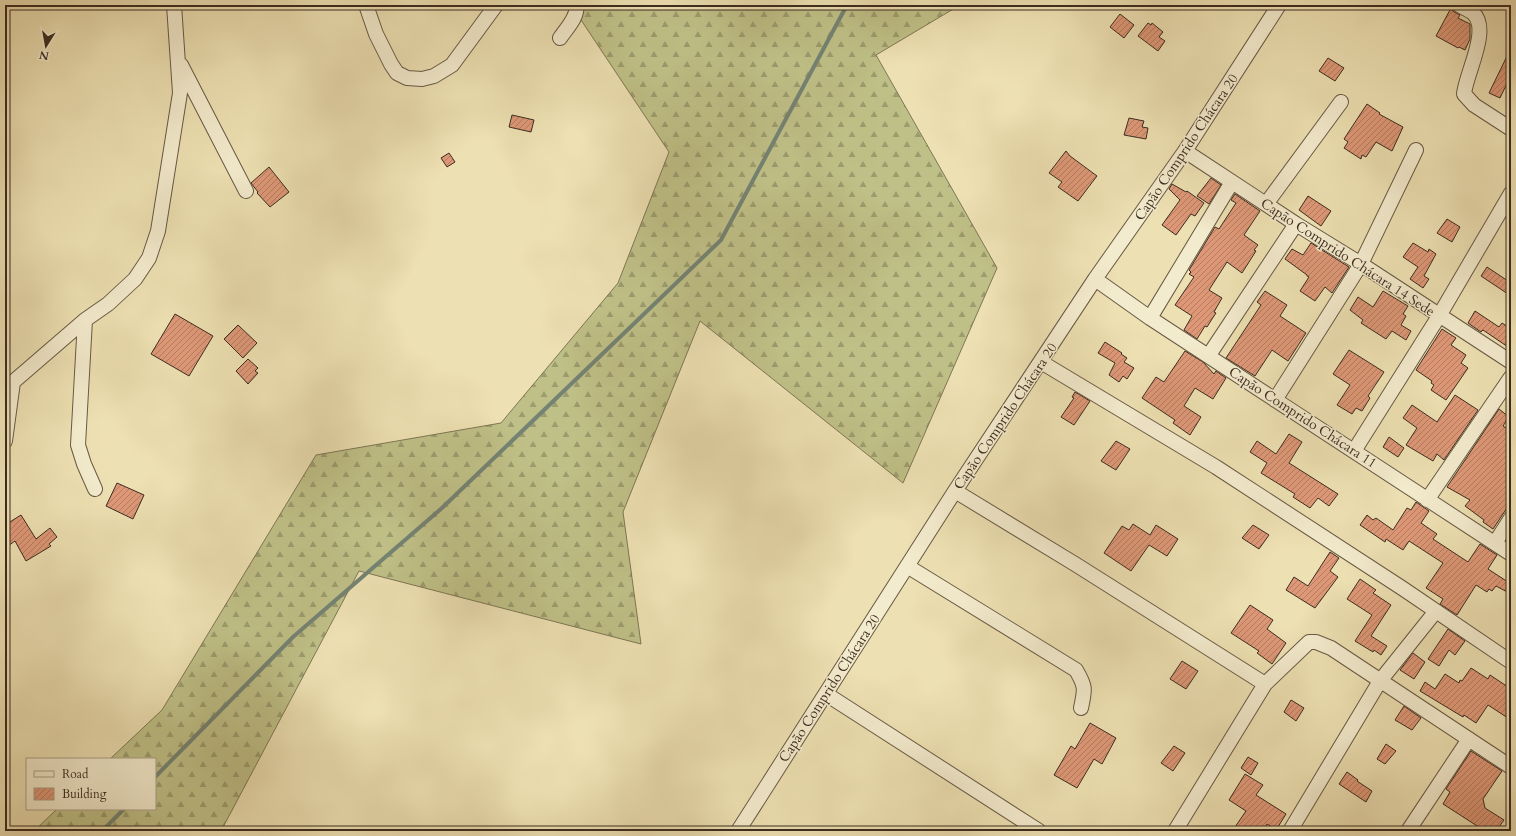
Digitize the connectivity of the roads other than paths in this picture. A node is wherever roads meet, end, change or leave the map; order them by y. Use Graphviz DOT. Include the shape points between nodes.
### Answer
graph roads {
  1 [pos="174,5"];
  2 [pos="366,5"];
  3 [pos="496,5"];
  4 [pos="576,5"];
  5 [pos="1279,5"];
  6 [pos="1459,5"];
  7 [pos="560,38"];
  8 [pos="179,62"];
  9 [pos="1341,102"];
  10 [pos="1511,129"];
  11 [pos="1416,150"];
  12 [pos="1185,151"];
  13 [pos="1232,182"];
  14 [pos="246,191"];
  15 [pos="1511,193"];
  16 [pos="1266,204"];
  17 [pos="1296,224"];
  18 [pos="1360,264"];
  19 [pos="1096,279"];
  20 [pos="1439,316"];
  21 [pos="1150,318"];
  22 [pos="85,320"];
  23 [pos="1209,356"];
  24 [pos="1041,362"];
  25 [pos="1511,362"];
  26 [pos="1511,377"];
  27 [pos="9,385"];
  28 [pos="1275,400"];
  29 [pos="5,441"];
  30 [pos="1354,451"];
  31 [pos="95,489"];
  32 [pos="955,491"];
  33 [pos="1427,500"];
  34 [pos="1511,518"];
  35 [pos="1495,543"];
  36 [pos="1511,554"];
  37 [pos="907,566"];
  38 [pos="1436,611"];
  39 [pos="1511,662"];
  40 [pos="1380,681"];
  41 [pos="1265,684"];
  42 [pos="826,694"];
  43 [pos="1081,708"];
  44 [pos="1469,739"];
  45 [pos="1511,767"];
  46 [pos="738,831"];
  47 [pos="1039,831"];
  48 [pos="1175,831"];
  49 [pos="1290,831"];
  50 [pos="1408,831"];
  1 -- 8 [label="street"];
  2 -- 3 [label="street" via="376,34 397,73 407,78 422,79 434,76 452,65"];
  4 -- 7 [label="street" via="576,15"];
  5 -- 12 [label="street, Capão Comprido Chácara 20"];
  6 -- 10 [label="street" via="1474,14 1480,28 1477,50 1464,94 1474,105"];
  8 -- 14 [label="street"];
  8 -- 22 [label="street" via="179,100 158,231 149,258 135,279 108,304"];
  9 -- 16 [label="street"];
  11 -- 18 [label="street"];
  12 -- 13 [label="street, Capão Comprido Chácara 14 Sede"];
  12 -- 19 [label="street, Capão Comprido Chácara 20"];
  13 -- 16 [label="street, Capão Comprido Chácara 14 Sede"];
  13 -- 21 [label="street"];
  15 -- 20 [label="street"];
  16 -- 17 [label="street, Capão Comprido Chácara 14 Sede"];
  17 -- 18 [label="street, Capão Comprido Chácara 14 Sede"];
  17 -- 23 [label="street"];
  18 -- 20 [label="street, Capão Comprido Chácara 14 Sede"];
  18 -- 28 [label="street"];
  19 -- 21 [label="street, Capão Comprido Chácara 11"];
  19 -- 24 [label="street, Capão Comprido Chácara 20"];
  20 -- 25 [label="street, Capão Comprido Chácara 14 Sede"];
  20 -- 30 [label="street"];
  21 -- 23 [label="street, Capão Comprido Chácara 11"];
  22 -- 27 [label="street"];
  22 -- 31 [label="street" via="78,445"];
  23 -- 28 [label="street, Capão Comprido Chácara 11"];
  24 -- 32 [label="street, Capão Comprido Chácara 20"];
  24 -- 38 [label="street" via="1216,467"];
  26 -- 33 [label="street"];
  27 -- 29 [label="street"];
  28 -- 30 [label="street, Capão Comprido Chácara 11"];
  30 -- 33 [label="street, Capão Comprido Chácara 11"];
  32 -- 37 [label="street, Capão Comprido Chácara 20"];
  32 -- 41 [label="street"];
  33 -- 35 [label="street, Capão Comprido Chácara 11"];
  34 -- 35 [label="street"];
  35 -- 36 [label="street, Capão Comprido Chácara 11"];
  37 -- 42 [label="street, Capão Comprido Chácara 20"];
  37 -- 43 [label="street" via="1076,670 1084,683 1085,692"];
  38 -- 39 [label="street"];
  38 -- 40 [label="street"];
  40 -- 41 [label="street" via="1331,648 1310,642"];
  40 -- 44 [label="street"];
  40 -- 49 [label="street"];
  41 -- 48 [label="street"];
  42 -- 46 [label="street, Capão Comprido Chácara 20"];
  42 -- 47 [label="street"];
  44 -- 45 [label="street"];
  44 -- 50 [label="street"];
}
